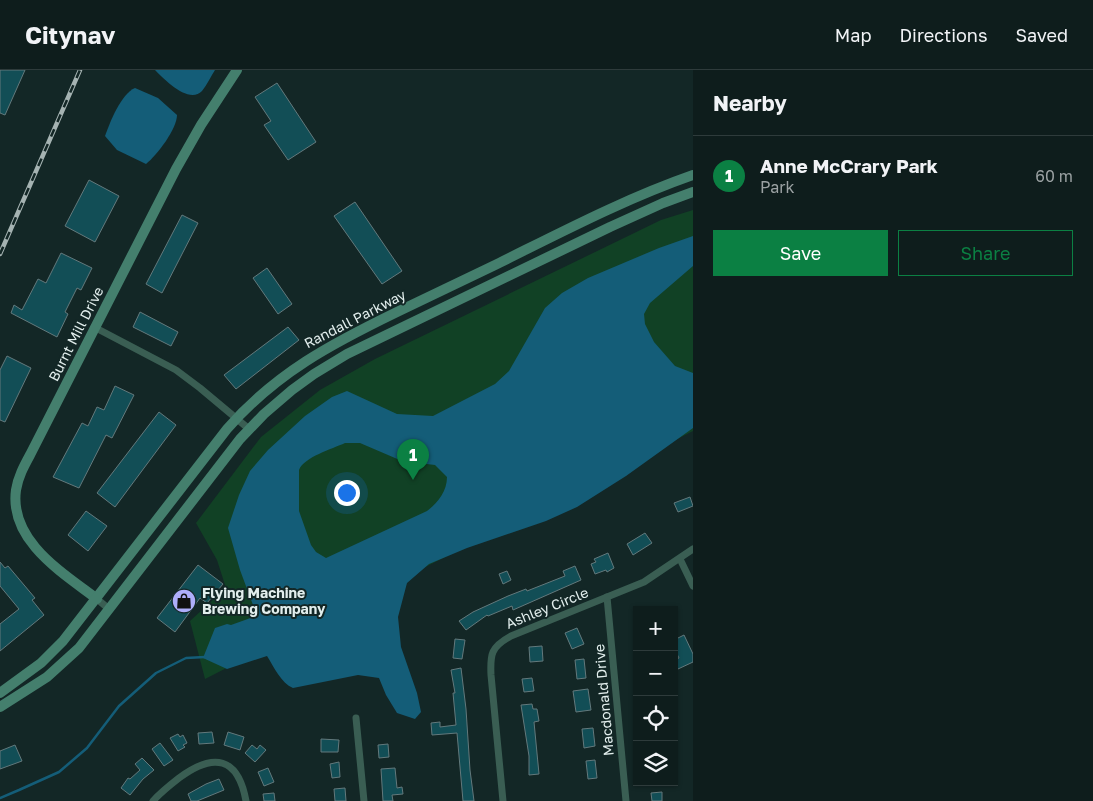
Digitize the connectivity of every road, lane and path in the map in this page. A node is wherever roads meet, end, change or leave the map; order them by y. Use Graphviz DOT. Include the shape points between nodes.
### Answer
graph roads {
  1 [pos="237,70"];
  2 [pos="693,175"];
  3 [pos="693,192"];
  4 [pos="94,327"];
  5 [pos="236,419"];
  6 [pos="249,429"];
  7 [pos="693,549"];
  8 [pos="680,559"];
  9 [pos="693,586"];
  10 [pos="607,597"];
  11 [pos="97,598"];
  12 [pos="109,609"];
  13 [pos="0,693"];
  14 [pos="0,707"];
  15 [pos="356,718"];
  16 [pos="153,801"];
  17 [pos="246,801"];
  18 [pos="364,801"];
  19 [pos="503,801"];
  20 [pos="626,801"];
  1 -- 4 [label="main road, Burnt Mill Drive" via="176,169"];
  2 -- 5 [label="main road, Randall Parkway" via="616,206 333,344 276,382"];
  3 -- 6 [label="main road, Randall Parkway" via="610,227 347,354 303,381"];
  4 -- 5 [label="street" via="181,374"];
  4 -- 11 [label="main road, Burnt Mill Drive" via="22,470 16,498 21,521 37,551"];
  5 -- 6 [label="street"];
  5 -- 11 [label="main road, Randall Parkway"];
  6 -- 12 [label="main road, Randall Parkway"];
  7 -- 8 [label="street, Ashley Circle"];
  8 -- 9 [label="street"];
  8 -- 10 [label="street, Ashley Circle" via="644,582"];
  10 -- 19 [label="street, Ashley Circle" via="511,636 494,648 490,659 491,676"];
  10 -- 20 [label="street, Macdonald Drive"];
  11 -- 12 [label="street"];
  11 -- 13 [label="main road, Randall Parkway" via="52,652"];
  12 -- 14 [label="main road, Randall Parkway" via="79,648 59,667 34,687"];
  15 -- 18 [label="street"];
  16 -- 17 [label="street" via="190,770 215,762 235,771"];
}
